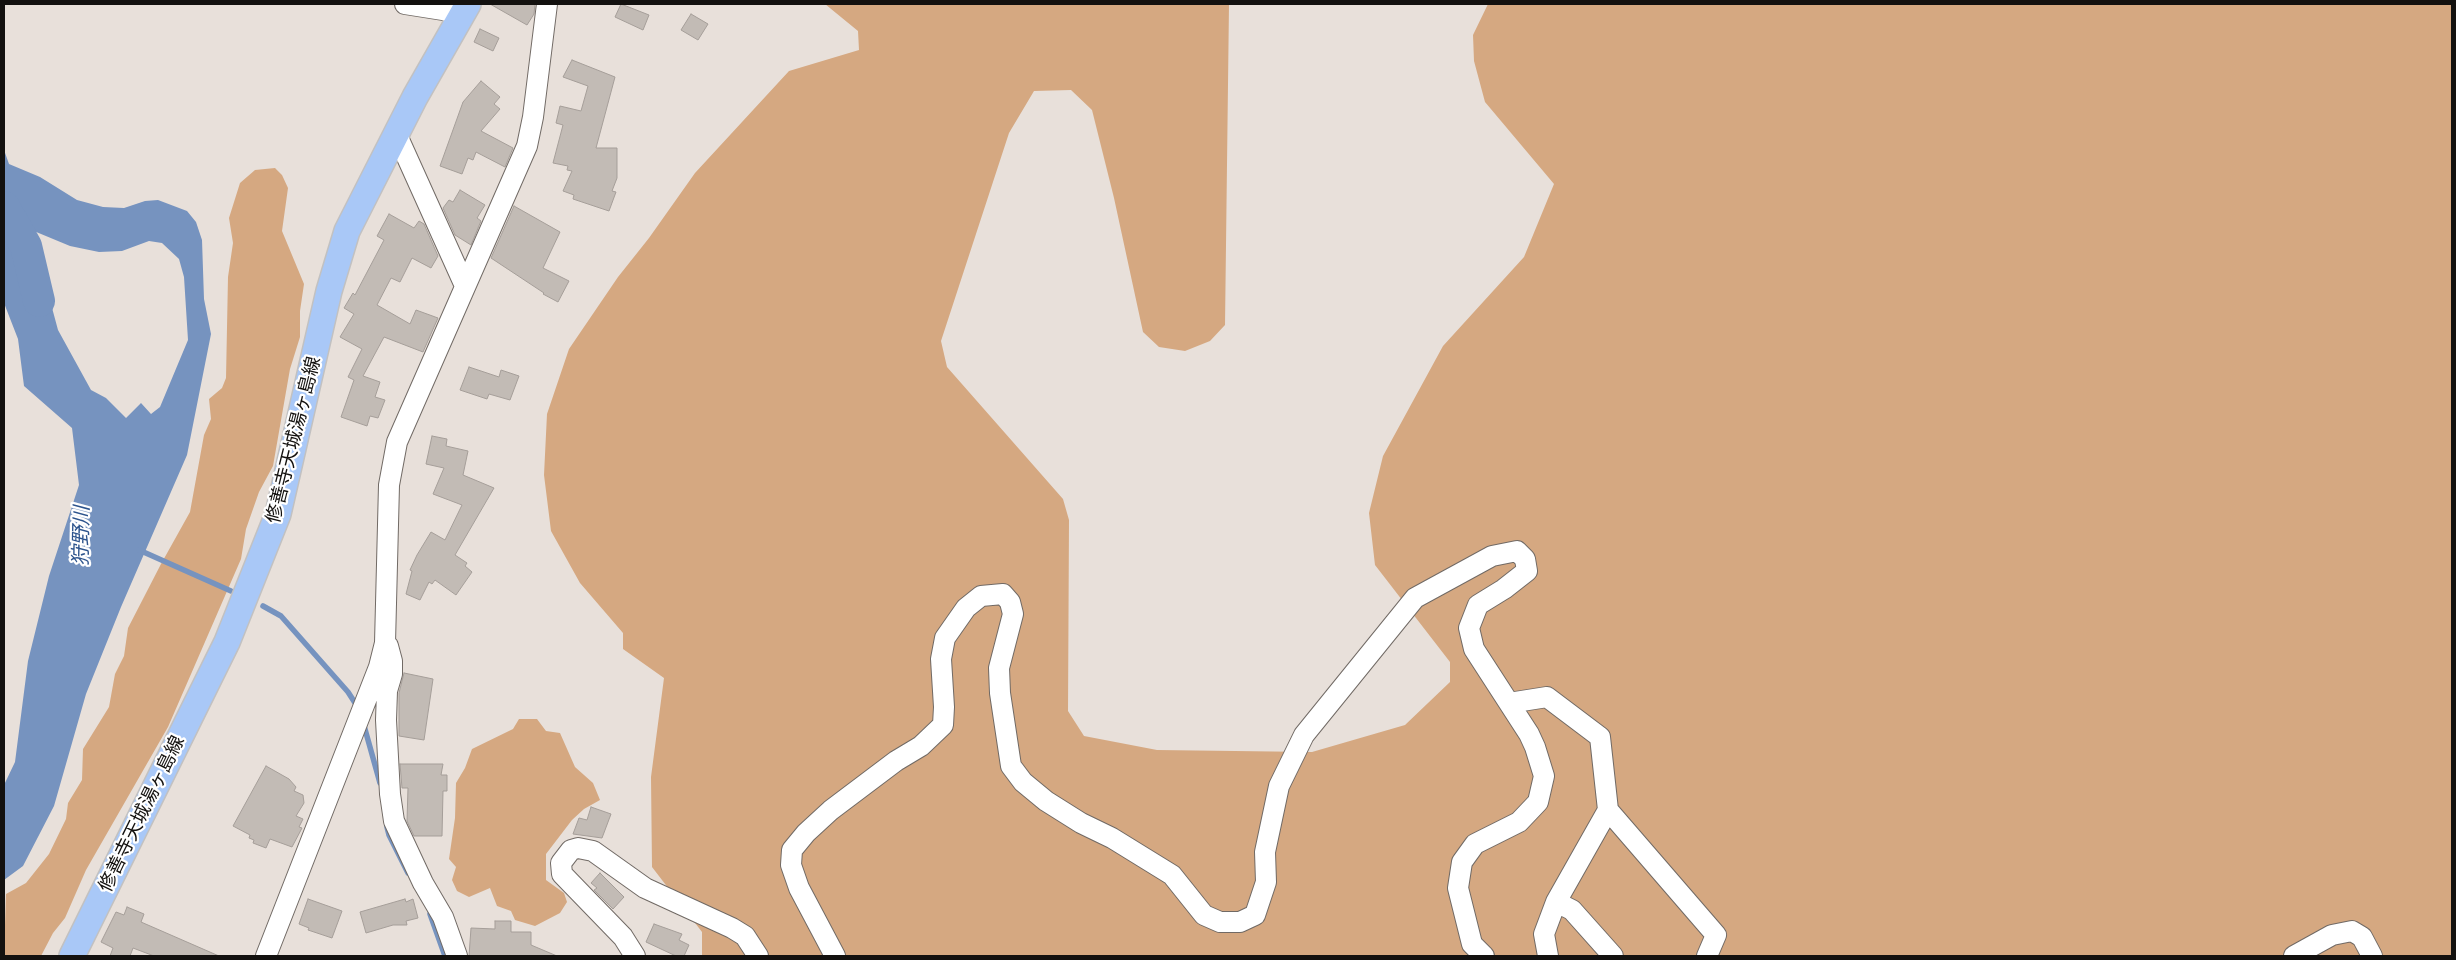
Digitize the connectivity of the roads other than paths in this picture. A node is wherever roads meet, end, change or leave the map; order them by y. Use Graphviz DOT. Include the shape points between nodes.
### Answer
graph roads {
  1 [pos="405,4"];
  2 [pos="547,4"];
  3 [pos="465,8"];
  4 [pos="396,133"];
  5 [pos="465,286"];
  6 [pos="385,634"];
  7 [pos="1509,703"];
  8 [pos="1608,810"];
  9 [pos="1556,902"];
  10 [pos="72,956"];
  11 [pos="266,956"];
  12 [pos="458,956"];
  13 [pos="635,956"];
  14 [pos="758,956"];
  15 [pos="834,956"];
  16 [pos="1484,956"];
  17 [pos="1548,956"];
  18 [pos="1613,956"];
  19 [pos="1707,956"];
  20 [pos="2294,956"];
  21 [pos="2372,956"];
  1 -- 3 [label="street"];
  2 -- 5 [label="street" via="527,146"];
  3 -- 4 [label="main road, 修善寺天城湯ヶ島線"];
  4 -- 5 [label="street"];
  4 -- 10 [label="main road, 修善寺天城湯ヶ島線" via="347,231 278,514 226,642"];
  5 -- 6 [label="street" via="397,442 387,509"];
  6 -- 11 [label="street" via="379,667"];
  6 -- 12 [label="street" via="392,661 386,720 394,821 444,917"];
  7 -- 8 [label="street" via="1547,698 1600,737"];
  7 -- 15 [label="street" via="1474,649 1469,628 1478,605 1527,571 1525,559 1517,551 1492,556 1415,598 1348,680 1304,735 1279,786 1265,852 1266,882 1255,915 1240,922 1220,922 1204,915 1172,875 1046,801 1023,782 1011,766 999,668 1013,614 1010,602 1003,594 981,596 966,608 945,638 941,659 943,725 921,746 831,810 792,850 791,865 799,888"];
  7 -- 16 [label="street" via="1535,747 1544,776 1538,802 1519,822 1475,844 1462,862 1458,888 1472,944"];
  8 -- 9 [label="street"];
  8 -- 19 [label="street" via="1716,935"];
  9 -- 17 [label="street" via="1544,934"];
  9 -- 18 [label="street" via="1572,910"];
  13 -- 14 [label="street" via="623,937 562,874 561,863 571,850 584,848 593,851 646,888 732,928 746,936"];
  20 -- 21 [label="street" via="2332,935 2352,932 2362,937"];
}
